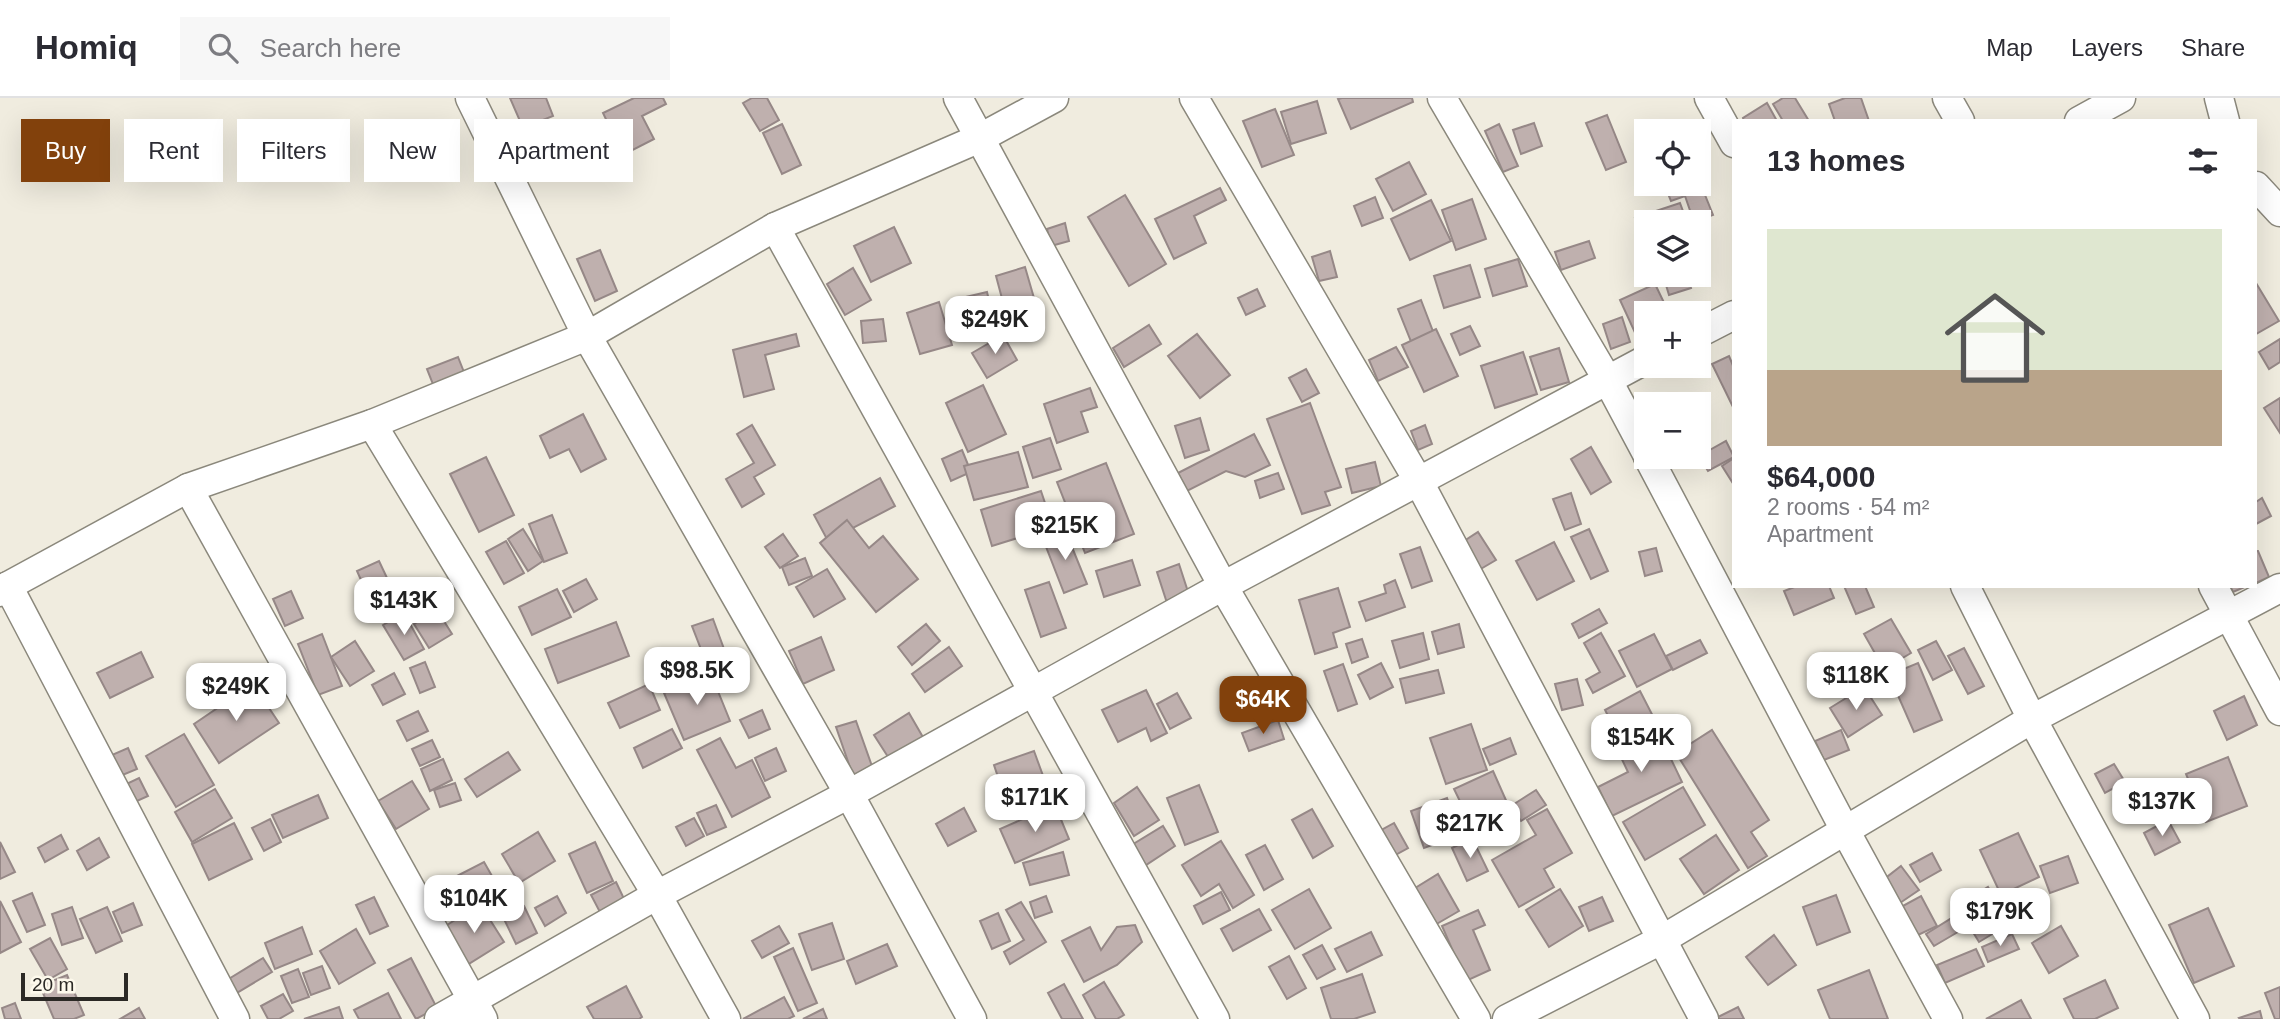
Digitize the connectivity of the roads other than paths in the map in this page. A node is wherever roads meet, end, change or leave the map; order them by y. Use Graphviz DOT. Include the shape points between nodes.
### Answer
graph roads {
  1 [pos="470,98"];
  2 [pos="958,98"];
  3 [pos="1054,98"];
  4 [pos="1194,98"];
  5 [pos="1442,98"];
  6 [pos="1709,98"];
  7 [pos="1947,98"];
  8 [pos="2121,98"];
  9 [pos="2219,98"];
  10 [pos="1959,119"];
  11 [pos="2083,119"];
  12 [pos="2224,119"];
  13 [pos="980,138"];
  14 [pos="1732,139"];
  15 [pos="2257,187"];
  16 [pos="2280,212"];
  17 [pos="775,227"];
  18 [pos="1732,316"];
  19 [pos="1711,326"];
  20 [pos="587,336"];
  21 [pos="1634,366"];
  22 [pos="1607,379"];
  23 [pos="372,424"];
  24 [pos="1634,430"];
  25 [pos="1654,469"];
  26 [pos="1419,482"];
  27 [pos="188,488"];
  28 [pos="1223,586"];
  29 [pos="1966,588"];
  30 [pos="2214,588"];
  31 [pos="2280,588"];
  32 [pos="4,589"];
  33 [pos="2229,616"];
  34 [pos="1031,691"];
  35 [pos="2280,711"];
  36 [pos="2032,719"];
  37 [pos="849,794"];
  38 [pos="1846,832"];
  39 [pos="657,895"];
  40 [pos="1663,939"];
  41 [pos="478,1010"];
  42 [pos="235,1019"];
  43 [pos="439,1019"];
  44 [pos="726,1019"];
  45 [pos="972,1019"];
  46 [pos="1215,1019"];
  47 [pos="1476,1019"];
  48 [pos="1507,1019"];
  49 [pos="1704,1019"];
  50 [pos="1948,1019"];
  51 [pos="2195,1019"];
  1 -- 20 [label="street"];
  2 -- 13 [label="street"];
  3 -- 13 [label="street"];
  4 -- 26 [label="street"];
  5 -- 22 [label="street"];
  6 -- 14 [label="street"];
  7 -- 10 [label="street"];
  8 -- 11 [label="street"];
  9 -- 12 [label="street"];
  13 -- 17 [label="street"];
  13 -- 28 [label="street"];
  15 -- 16 [label="street"];
  17 -- 20 [label="street"];
  17 -- 34 [label="street"];
  18 -- 19 [label="street"];
  20 -- 23 [label="street"];
  20 -- 37 [label="street"];
  21 -- 22 [label="street"];
  22 -- 24 [label="street"];
  22 -- 26 [label="street"];
  23 -- 27 [label="street"];
  23 -- 39 [label="street"];
  25 -- 38 [label="street"];
  26 -- 28 [label="street"];
  26 -- 40 [label="street"];
  27 -- 32 [label="street"];
  27 -- 41 [label="street"];
  28 -- 34 [label="street"];
  28 -- 47 [label="street"];
  29 -- 36 [label="street"];
  30 -- 33 [label="street"];
  31 -- 33 [label="street"];
  32 -- 42 [label="street"];
  33 -- 35 [label="street"];
  33 -- 36 [label="street"];
  34 -- 37 [label="street"];
  34 -- 46 [label="street"];
  36 -- 38 [label="street"];
  36 -- 51 [label="street"];
  37 -- 39 [label="street"];
  37 -- 45 [label="street"];
  38 -- 40 [label="street"];
  38 -- 50 [label="street"];
  39 -- 41 [label="street"];
  39 -- 44 [label="street"];
  40 -- 48 [label="street"];
  40 -- 49 [label="street"];
  41 -- 43 [label="street"];
}
